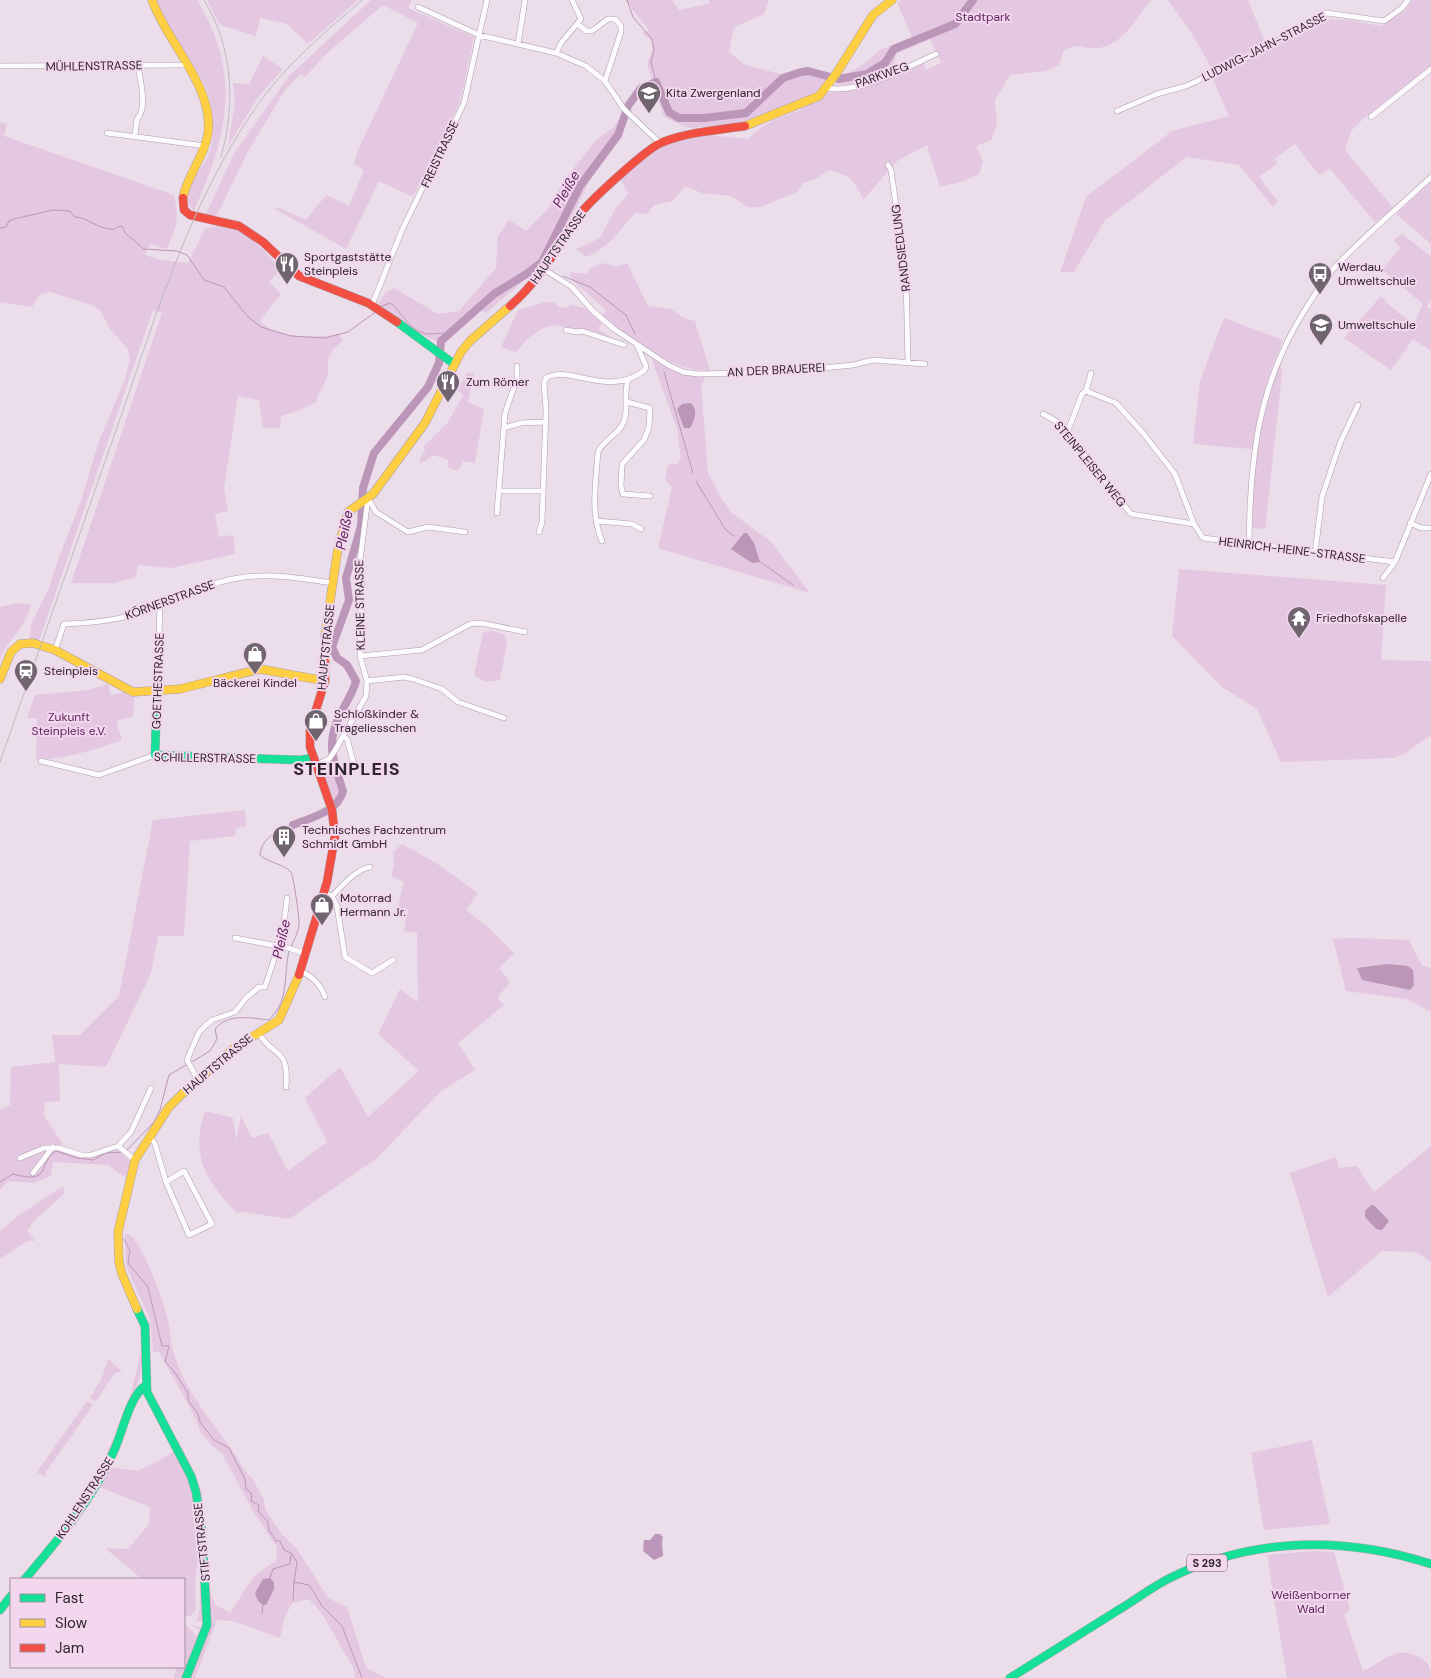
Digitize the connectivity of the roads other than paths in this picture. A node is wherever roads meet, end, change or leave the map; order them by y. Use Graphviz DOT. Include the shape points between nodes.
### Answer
graph roads {
  1 [pos="152,0"];
  2 [pos="487,0"];
  3 [pos="526,0"];
  4 [pos="572,0"];
  5 [pos="892,0"];
  6 [pos="1408,0"];
  7 [pos="881,3"];
  8 [pos="418,7"];
  9 [pos="578,24"];
  10 [pos="479,35"];
  11 [pos="518,44"];
  12 [pos="556,53"];
  13 [pos="936,54"];
  14 [pos="188,65"];
  15 [pos="0,66"];
  16 [pos="138,66"];
  17 [pos="1431,69"];
  18 [pos="605,81"];
  19 [pos="829,85"];
  20 [pos="1117,111"];
  21 [pos="1372,117"];
  22 [pos="107,133"];
  23 [pos="135,135"];
  24 [pos="660,143"];
  25 [pos="206,146"];
  26 [pos="888,165"];
  27 [pos="1431,177"];
  28 [pos="545,270"];
  29 [pos="376,307"];
  30 [pos="566,330"];
  31 [pos="626,337"];
  32 [pos="635,343"];
  33 [pos="908,362"];
  34 [pos="454,364"];
  35 [pos="925,364"];
  36 [pos="517,366"];
  37 [pos="1091,372"];
  38 [pos="628,381"];
  39 [pos="1086,391"];
  40 [pos="626,402"];
  41 [pos="1358,406"];
  42 [pos="1043,414"];
  43 [pos="545,422"];
  44 [pos="504,428"];
  45 [pos="1067,433"];
  46 [pos="1431,474"];
  47 [pos="500,491"];
  48 [pos="542,492"];
  49 [pos="650,496"];
  50 [pos="367,498"];
  51 [pos="497,513"];
  52 [pos="597,521"];
  53 [pos="1410,523"];
  54 [pos="1194,524"];
  55 [pos="1431,528"];
  56 [pos="641,530"];
  57 [pos="465,532"];
  58 [pos="539,532"];
  59 [pos="602,541"];
  60 [pos="1249,545"];
  61 [pos="1315,553"];
  62 [pos="1395,562"];
  63 [pos="1383,578"];
  64 [pos="333,583"];
  65 [pos="160,606"];
  66 [pos="525,632"];
  67 [pos="55,650"];
  68 [pos="360,656"];
  69 [pos="0,678"];
  70 [pos="367,680"];
  71 [pos="325,681"];
  72 [pos="157,691"];
  73 [pos="504,718"];
  74 [pos="344,737"];
  75 [pos="155,755"];
  76 [pos="41,761"];
  77 [pos="312,761"];
  78 [pos="358,767"];
  79 [pos="370,867"];
  80 [pos="324,893"];
  81 [pos="332,896"];
  82 [pos="287,898"];
  83 [pos="235,938"];
  84 [pos="279,946"];
  85 [pos="307,954"];
  86 [pos="393,960"];
  87 [pos="300,971"];
  88 [pos="325,997"];
  89 [pos="258,1032"];
  90 [pos="198,1080"];
  91 [pos="286,1087"];
  92 [pos="150,1088"];
  93 [pos="150,1136"];
  94 [pos="118,1146"];
  95 [pos="53,1147"];
  96 [pos="20,1158"];
  97 [pos="132,1158"];
  98 [pos="33,1173"];
  99 [pos="166,1182"];
  100 [pos="146,1385"];
  101 [pos="1431,1564"];
  102 [pos="27,1578"];
  103 [pos="10,1597"];
  104 [pos="0,1610"];
  105 [pos="186,1678"];
  106 [pos="1010,1678"];
  1 -- 14 [label="main road" via="164,31"];
  2 -- 10 [label="street, FREISTRASSE"];
  3 -- 11 [label="street"];
  4 -- 9 [label="street" via="582,19"];
  5 -- 7 [label="main road, HAUPTSTRASSE"];
  6 -- 20 [label="street, LUDWIG-JAHN-STRASSE" via="1384,21 1327,13 1236,64"];
  7 -- 19 [label="main road, HAUPTSTRASSE"];
  8 -- 10 [label="street"];
  9 -- 12 [label="street"];
  9 -- 18 [label="street" via="592,32 614,18 620,26 621,32"];
  10 -- 11 [label="street"];
  10 -- 29 [label="street, FREISTRASSE" via="464,103 402,230"];
  11 -- 12 [label="street"];
  12 -- 18 [label="street" via="586,66"];
  13 -- 19 [label="street, PARKWEG" via="875,81 838,90"];
  14 -- 16 [label="street, MÜHLENSTRASSE"];
  14 -- 25 [label="main road" via="208,111"];
  15 -- 16 [label="street, MÜHLENSTRASSE"];
  16 -- 23 [label="street" via="142,104"];
  17 -- 21 [label="street"];
  18 -- 24 [label="street" via="630,115"];
  19 -- 24 [label="main road, HAUPTSTRASSE" via="808,102 747,126 692,133"];
  22 -- 23 [label="street"];
  23 -- 25 [label="street"];
  24 -- 28 [label="main road, HAUPTSTRASSE" via="595,196 578,216"];
  25 -- 29 [label="main road" via="182,194 183,206 192,217 240,226 308,281"];
  26 -- 33 [label="street, RANDSIEDLUNG" via="906,277"];
  27 -- 60 [label="street" via="1333,269 1302,315 1280,357 1266,392 1253,454"];
  28 -- 31 [label="street, AN DER BRAUEREI" via="572,287 592,311"];
  28 -- 34 [label="main road, HAUPTSTRASSE" via="470,341"];
  29 -- 34 [label="main road" via="433,352"];
  30 -- 31 [label="street" via="582,331 622,344"];
  31 -- 32 [label="street, AN DER BRAUEREI"];
  32 -- 33 [label="street, AN DER BRAUEREI" via="668,365 698,374 780,372 873,360"];
  32 -- 38 [label="street" via="646,366"];
  33 -- 35 [label="street, AN DER BRAUEREI"];
  34 -- 50 [label="main road, HAUPTSTRASSE" via="435,408"];
  36 -- 44 [label="street" via="517,379 505,413"];
  37 -- 39 [label="street"];
  38 -- 40 [label="street"];
  38 -- 43 [label="street" via="602,382 551,375 544,383"];
  39 -- 45 [label="street"];
  39 -- 54 [label="street, HEINRICH-HEINE-STRASSE" via="1116,403 1143,433 1174,474"];
  40 -- 49 [label="street" via="650,408 650,427 644,440 622,464 620,486 623,494"];
  40 -- 52 [label="street" via="621,428 600,446 598,452"];
  41 -- 61 [label="street" via="1340,443 1322,497"];
  42 -- 45 [label="street, STEINPLEISER WEG" via="1058,422"];
  43 -- 44 [label="street"];
  43 -- 48 [label="street"];
  44 -- 47 [label="street"];
  45 -- 54 [label="street, STEINPLEISER WEG" via="1131,514"];
  46 -- 53 [label="street"];
  47 -- 48 [label="street"];
  47 -- 51 [label="street"];
  48 -- 58 [label="street"];
  50 -- 57 [label="street" via="376,512 408,532 428,527"];
  50 -- 64 [label="main road, HAUPTSTRASSE" via="348,512"];
  50 -- 68 [label="street, KLEINE STRASSE" via="359,556 362,588"];
  52 -- 56 [label="street" via="632,524"];
  52 -- 59 [label="street"];
  53 -- 55 [label="street" via="1420,528"];
  53 -- 62 [label="street"];
  54 -- 60 [label="street, HEINRICH-HEINE-STRASSE" via="1207,540"];
  60 -- 61 [label="street, HEINRICH-HEINE-STRASSE"];
  61 -- 62 [label="street, HEINRICH-HEINE-STRASSE"];
  62 -- 63 [label="street"];
  64 -- 65 [label="street, KÖRNERSTRASSE" via="297,578 244,577 201,588"];
  64 -- 71 [label="main road, HAUPTSTRASSE" via="323,648"];
  65 -- 67 [label="street, KÖRNERSTRASSE" via="106,621 64,624"];
  65 -- 72 [label="street, GOETHESTRASSE"];
  66 -- 68 [label="street" via="481,623 470,624 422,650"];
  67 -- 69 [label="main road" via="33,643 20,644 11,652"];
  67 -- 72 [label="main road" via="133,692"];
  68 -- 70 [label="street, KLEINE STRASSE"];
  70 -- 73 [label="street" via="413,679 442,689 458,702"];
  70 -- 74 [label="street, KLEINE STRASSE" via="366,696"];
  71 -- 72 [label="main road" via="260,669 180,689"];
  71 -- 77 [label="main road, HAUPTSTRASSE" via="310,729"];
  72 -- 75 [label="main road, GOETHESTRASSE"];
  74 -- 77 [label="street, KLEINE STRASSE" via="329,758"];
  74 -- 78 [label="street"];
  75 -- 76 [label="street, SCHILLERSTRASSE" via="99,775"];
  75 -- 77 [label="main road, SCHILLERSTRASSE"];
  77 -- 80 [label="main road, HAUPTSTRASSE" via="335,823 334,850"];
  79 -- 81 [label="street" via="350,878"];
  80 -- 81 [label="street"];
  80 -- 85 [label="main road, HAUPTSTRASSE"];
  81 -- 86 [label="street" via="345,957 372,973"];
  82 -- 84 [label="street"];
  83 -- 84 [label="street"];
  84 -- 85 [label="street"];
  84 -- 90 [label="street" via="266,987 259,987 235,1012 205,1026 187,1060"];
  85 -- 87 [label="main road, HAUPTSTRASSE"];
  87 -- 88 [label="street" via="307,973 321,987"];
  87 -- 89 [label="main road, HAUPTSTRASSE" via="282,1016"];
  89 -- 90 [label="main road, HAUPTSTRASSE"];
  89 -- 91 [label="street" via="283,1057"];
  90 -- 93 [label="main road, HAUPTSTRASSE" via="169,1107"];
  92 -- 94 [label="street" via="131,1132"];
  93 -- 97 [label="main road, HAUPTSTRASSE"];
  93 -- 99 [label="street"];
  94 -- 95 [label="street" via="91,1155"];
  94 -- 97 [label="street"];
  95 -- 96 [label="street" via="35,1150"];
  95 -- 98 [label="street"];
  97 -- 100 [label="main road, HAUPTSTRASSE" via="117,1250 122,1274 145,1326"];
  99 -- 99 [label="street" via="189,1235 212,1224 184,1172"];
  100 -- 102 [label="main road, KOHLENSTRASSE" via="138,1390 102,1475 70,1524"];
  100 -- 105 [label="main road, STIFTSTRASSE" via="150,1399 191,1476 200,1508 207,1625"];
  101 -- 106 [label="main road, S 293" via="1381,1549 1332,1544 1263,1547 1224,1557 1177,1575"];
  103 -- 104 [label="main road"];
}
